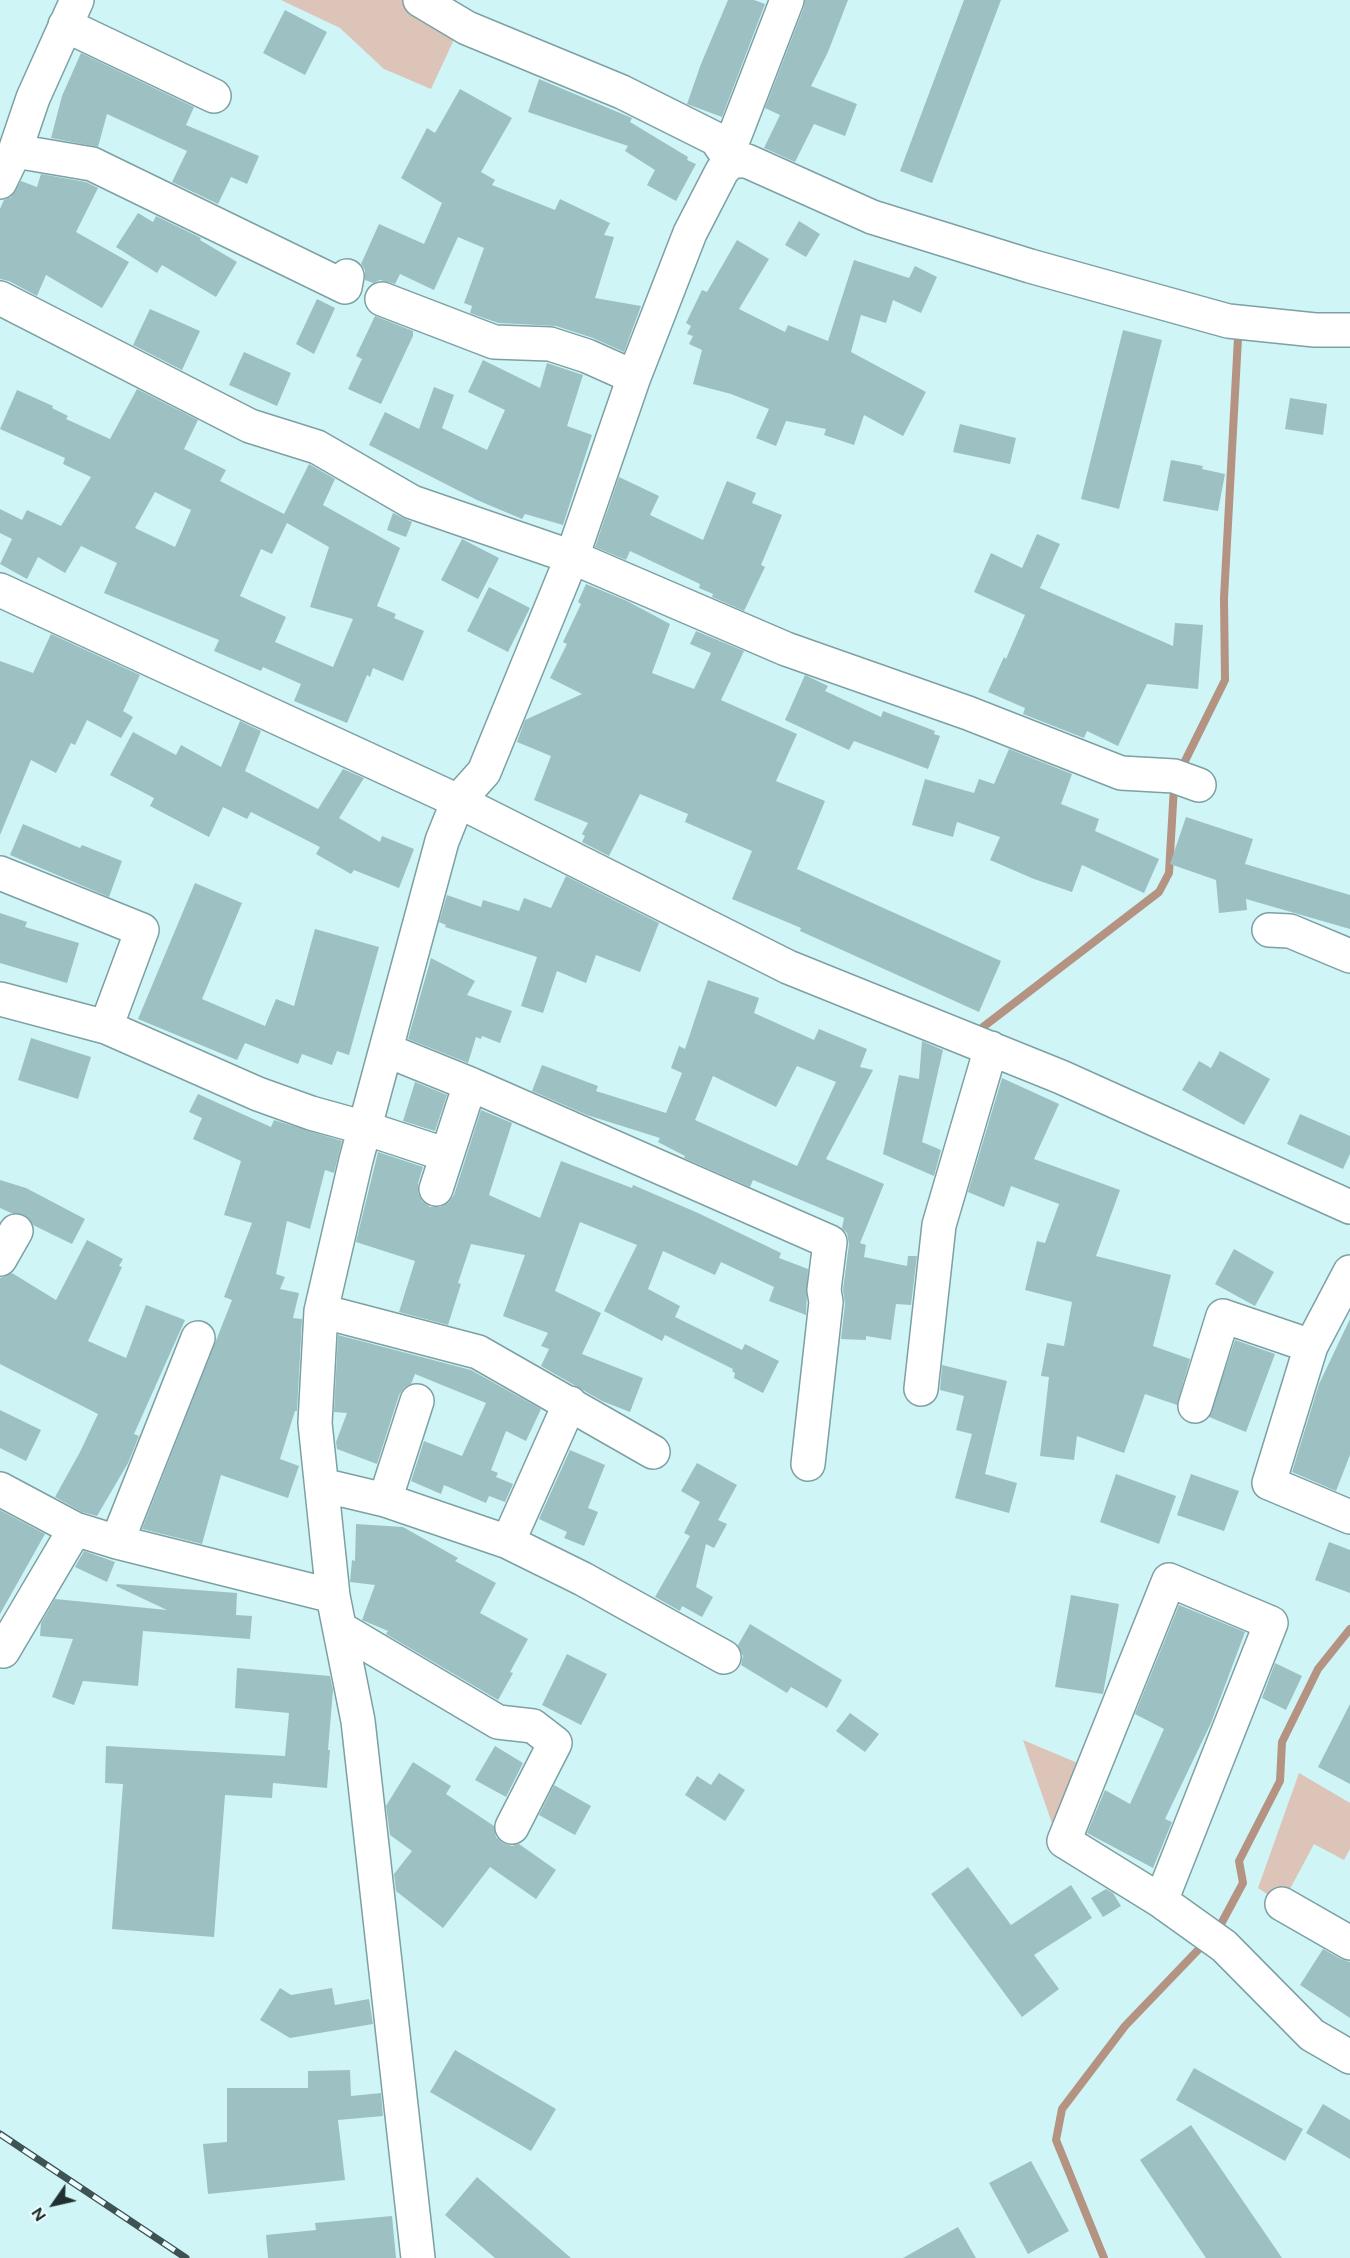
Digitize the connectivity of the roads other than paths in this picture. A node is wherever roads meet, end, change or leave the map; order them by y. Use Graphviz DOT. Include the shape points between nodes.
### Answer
graph roads {
  1 [pos="420,0"];
  2 [pos="787,0"];
  3 [pos="71,12"];
  4 [pos="214,96"];
  5 [pos="15,151"];
  6 [pos="731,161"];
  7 [pos="0,182"];
  8 [pos="347,276"];
  9 [pos="0,298"];
  10 [pos="382,299"];
  11 [pos="1350,330"];
  12 [pos="634,377"];
  13 [pos="572,557"];
  14 [pos="0,590"];
  15 [pos="1199,785"];
  16 [pos="458,801"];
  17 [pos="0,873"];
  18 [pos="1269,930"];
  19 [pos="1350,956"];
  20 [pos="0,999"];
  21 [pos="106,1027"];
  22 [pos="991,1048"];
  23 [pos="386,1050"];
  24 [pos="470,1084"];
  25 [pos="366,1128"];
  26 [pos="447,1155"];
  27 [pos="436,1188"];
  28 [pos="1350,1207"];
  29 [pos="1350,1272"];
  30 [pos="321,1311"];
  31 [pos="198,1338"];
  32 [pos="1311,1346"];
  33 [pos="921,1389"];
  34 [pos="417,1401"];
  35 [pos="570,1403"];
  36 [pos="1195,1406"];
  37 [pos="653,1452"];
  38 [pos="808,1464"];
  39 [pos="322,1485"];
  40 [pos="0,1489"];
  41 [pos="385,1500"];
  42 [pos="1350,1517"];
  43 [pos="75,1529"];
  44 [pos="117,1542"];
  45 [pos="508,1542"];
  46 [pos="333,1596"];
  47 [pos="341,1629"];
  48 [pos="0,1649"];
  49 [pos="724,1657"];
  50 [pos="512,1827"];
  51 [pos="1161,1901"];
  52 [pos="1282,1904"];
  53 [pos="1350,1942"];
  54 [pos="1350,2057"];
  55 [pos="418,2258"];
  1 -- 6 [label="street" via="467,28 622,92 716,139"];
  2 -- 6 [label="street" via="733,140"];
  3 -- 4 [label="street"];
  3 -- 5 [label="street" via="33,98"];
  5 -- 7 [label="street"];
  5 -- 8 [label="street" via="92,164 345,287"];
  6 -- 11 [label="street" via="747,161 872,217 1217,318 1315,330"];
  6 -- 12 [label="street" via="690,233"];
  9 -- 13 [label="street" via="250,426 317,447 412,502"];
  10 -- 12 [label="street" via="494,342 550,345"];
  12 -- 13 [label="street"];
  13 -- 15 [label="street" via="786,649 968,713 1121,773 1174,776"];
  13 -- 16 [label="street" via="484,772"];
  14 -- 16 [label="street"];
  16 -- 22 [label="street" via="788,967"];
  16 -- 23 [label="street" via="442,841"];
  17 -- 21 [label="street" via="142,930"];
  18 -- 19 [label="street" via="1290,931"];
  20 -- 21 [label="street"];
  21 -- 25 [label="street" via="258,1094"];
  22 -- 28 [label="street"];
  22 -- 33 [label="street" via="939,1225"];
  23 -- 24 [label="street"];
  23 -- 25 [label="street"];
  24 -- 26 [label="street"];
  24 -- 38 [label="street" via="830,1242"];
  25 -- 26 [label="street"];
  25 -- 30 [label="street"];
  26 -- 27 [label="street"];
  29 -- 32 [label="street"];
  30 -- 35 [label="street" via="478,1352"];
  30 -- 39 [label="street" via="315,1423"];
  31 -- 44 [label="street"];
  32 -- 36 [label="street" via="1223,1316"];
  32 -- 42 [label="street" via="1269,1483"];
  34 -- 41 [label="street"];
  35 -- 37 [label="street"];
  35 -- 45 [label="street"];
  39 -- 41 [label="street"];
  39 -- 46 [label="street"];
  40 -- 43 [label="street"];
  41 -- 45 [label="street"];
  43 -- 44 [label="street"];
  43 -- 48 [label="street" via="3,1651"];
  44 -- 46 [label="street"];
  45 -- 49 [label="street" via="584,1579"];
  46 -- 47 [label="street"];
  47 -- 50 [label="street" via="498,1722 533,1726 555,1743"];
  47 -- 55 [label="street" via="358,1720"];
  51 -- 51 [label="street" via="1271,1623 1169,1580 1064,1840"];
  51 -- 54 [label="street" via="1224,1946 1312,2035"];
  52 -- 53 [label="street"];
}
